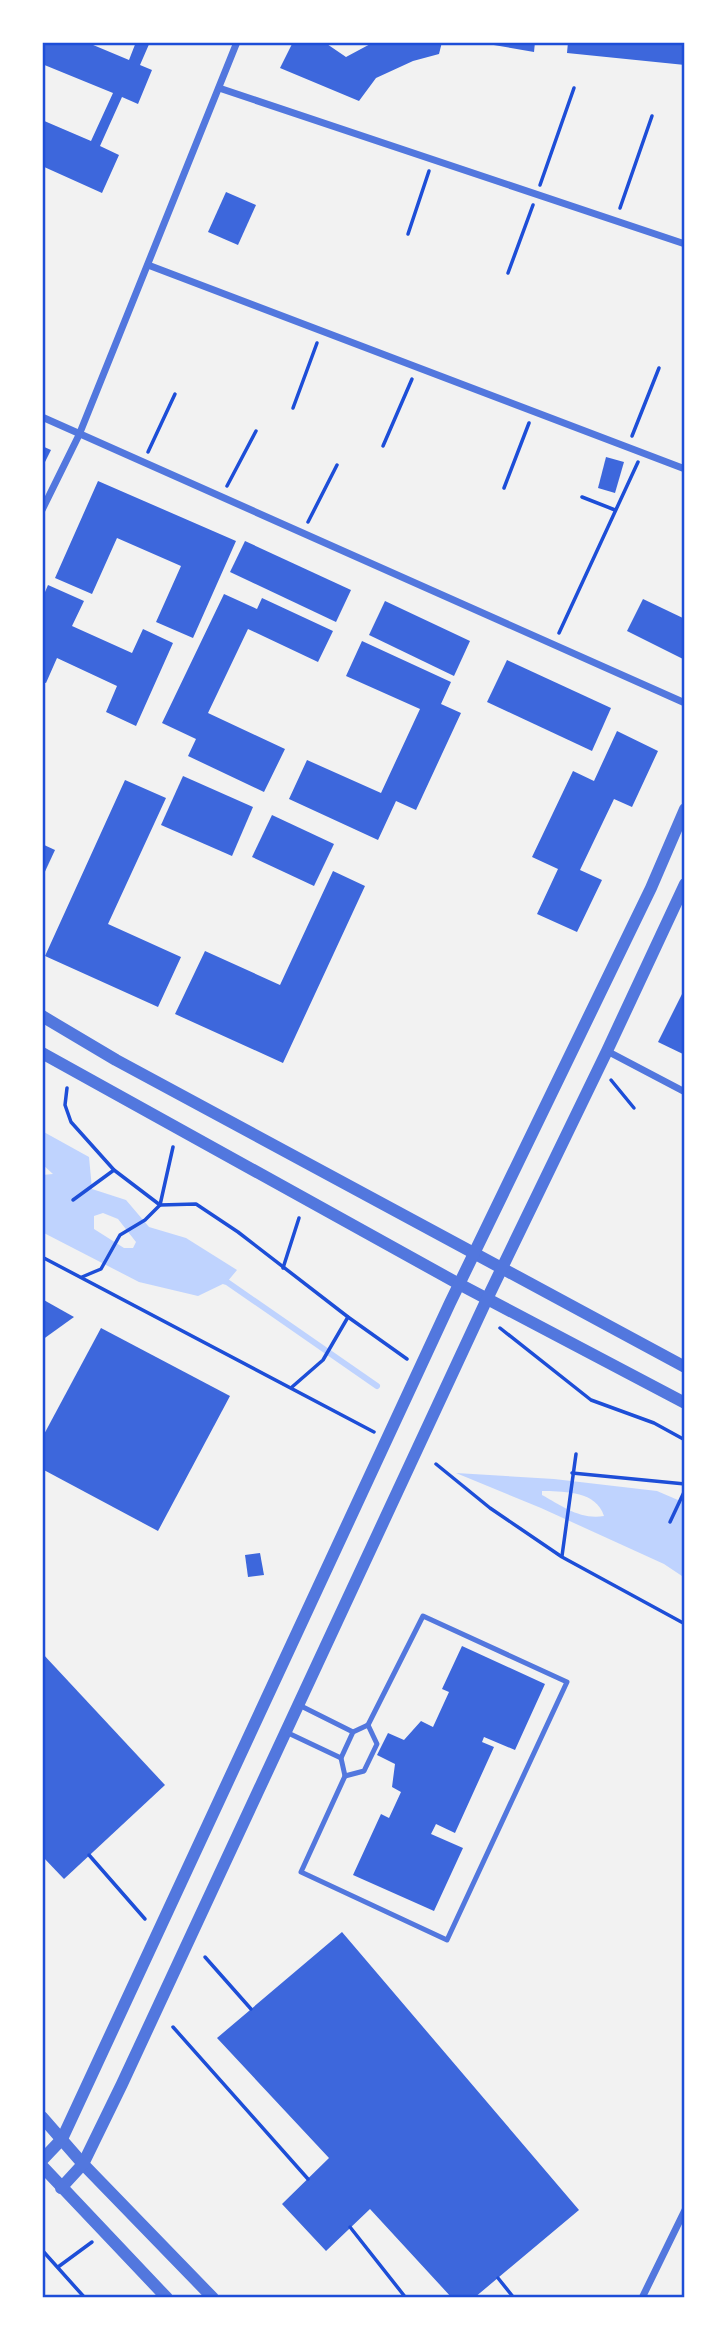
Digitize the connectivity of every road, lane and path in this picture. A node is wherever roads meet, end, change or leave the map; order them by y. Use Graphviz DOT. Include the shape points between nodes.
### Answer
graph roads {
  1 [pos="237,42"];
  2 [pos="219,88"];
  3 [pos="574,88"];
  4 [pos="652,116"];
  5 [pos="433,159"];
  6 [pos="537,194"];
  7 [pos="615,220"];
  8 [pos="408,234"];
  9 [pos="685,244"];
  10 [pos="148,265"];
  11 [pos="508,273"];
  12 [pos="322,331"];
  13 [pos="417,367"];
  14 [pos="659,368"];
  15 [pos="175,394"];
  16 [pos="293,408"];
  17 [pos="533,411"];
  18 [pos="42,417"];
  19 [pos="256,431"];
  20 [pos="79,435"];
  21 [pos="383,446"];
  22 [pos="628,447"];
  23 [pos="642,453"];
  24 [pos="143,463"];
  25 [pos="337,465"];
  26 [pos="685,469"];
  27 [pos="504,488"];
  28 [pos="582,497"];
  29 [pos="222,498"];
  30 [pos="42,510"];
  31 [pos="615,510"];
  32 [pos="303,534"];
  33 [pos="553,644"];
  34 [pos="685,703"];
  35 [pos="685,809"];
  36 [pos="685,884"];
  37 [pos="681,902"];
  38 [pos="42,1016"];
  39 [pos="607,1051"];
  40 [pos="42,1053"];
  41 [pos="611,1080"];
  42 [pos="67,1088"];
  43 [pos="685,1092"];
  44 [pos="634,1108"];
  45 [pos="173,1147"];
  46 [pos="114,1170"];
  47 [pos="73,1200"];
  48 [pos="160,1205"];
  49 [pos="299,1218"];
  50 [pos="475,1256"];
  51 [pos="42,1257"];
  52 [pos="283,1268"];
  53 [pos="502,1270"];
  54 [pos="82,1277"];
  55 [pos="459,1284"];
  56 [pos="487,1299"];
  57 [pos="348,1317"];
  58 [pos="500,1328"];
  59 [pos="408,1360"];
  60 [pos="685,1367"];
  61 [pos="292,1387"];
  62 [pos="685,1403"];
  63 [pos="375,1433"];
  64 [pos="685,1440"];
  65 [pos="576,1454"];
  66 [pos="436,1464"];
  67 [pos="572,1474"];
  68 [pos="685,1484"];
  69 [pos="685,1490"];
  70 [pos="670,1522"];
  71 [pos="562,1557"];
  72 [pos="685,1624"];
  73 [pos="299,1704"];
  74 [pos="368,1725"];
  75 [pos="286,1732"];
  76 [pos="353,1732"];
  77 [pos="341,1758"];
  78 [pos="345,1776"];
  79 [pos="89,1855"];
  80 [pos="145,1919"];
  81 [pos="205,1957"];
  82 [pos="251,2009"];
  83 [pos="173,2027"];
  84 [pos="42,2117"];
  85 [pos="62,2139"];
  86 [pos="42,2160"];
  87 [pos="83,2164"];
  88 [pos="42,2166"];
  89 [pos="308,2179"];
  90 [pos="61,2188"];
  91 [pos="685,2210"];
  92 [pos="350,2227"];
  93 [pos="94,2241"];
  94 [pos="42,2250"];
  95 [pos="58,2267"];
  96 [pos="498,2278"];
  97 [pos="85,2298"];
  98 [pos="167,2298"];
  99 [pos="213,2298"];
  100 [pos="406,2298"];
  101 [pos="514,2298"];
  102 [pos="642,2298"];
  1 -- 2 [label="street"];
  2 -- 5 [label="street"];
  2 -- 10 [label="street"];
  3 -- 6 [label="path"];
  4 -- 7 [label="path"];
  5 -- 6 [label="street"];
  5 -- 8 [label="path"];
  6 -- 7 [label="street"];
  6 -- 11 [label="path"];
  7 -- 9 [label="street"];
  10 -- 12 [label="street"];
  10 -- 20 [label="street"];
  12 -- 13 [label="street"];
  12 -- 16 [label="path"];
  13 -- 17 [label="street"];
  13 -- 21 [label="path"];
  14 -- 22 [label="path"];
  15 -- 24 [label="path"];
  17 -- 22 [label="street"];
  17 -- 27 [label="path"];
  18 -- 20 [label="street"];
  19 -- 29 [label="path"];
  20 -- 24 [label="street"];
  20 -- 30 [label="street"];
  22 -- 23 [label="street"];
  23 -- 26 [label="street"];
  23 -- 31 [label="path"];
  24 -- 29 [label="street"];
  25 -- 32 [label="path"];
  28 -- 31 [label="path"];
  29 -- 32 [label="street"];
  31 -- 33 [label="path"];
  32 -- 33 [label="street"];
  33 -- 34 [label="street"];
  35 -- 50 [label="street"];
  36 -- 37 [label="street"];
  37 -- 39 [label="street"];
  38 -- 50 [label="street"];
  39 -- 43 [label="street"];
  39 -- 53 [label="street"];
  40 -- 55 [label="street"];
  41 -- 44 [label="path"];
  42 -- 46 [label="path" via="65,1105 71,1122"];
  45 -- 48 [label="path"];
  46 -- 47 [label="path"];
  46 -- 48 [label="path"];
  48 -- 52 [label="path" via="197,1204"];
  48 -- 54 [label="path" via="120,1235 102,1269"];
  49 -- 52 [label="path"];
  50 -- 53 [label="street"];
  50 -- 55 [label="street"];
  51 -- 54 [label="path"];
  52 -- 57 [label="path"];
  53 -- 56 [label="street"];
  53 -- 60 [label="street"];
  54 -- 61 [label="path"];
  55 -- 56 [label="street"];
  55 -- 85 [label="street"];
  56 -- 62 [label="street"];
  56 -- 73 [label="street"];
  57 -- 59 [label="path"];
  57 -- 61 [label="path" via="323,1360"];
  58 -- 64 [label="path" via="591,1400 654,1423"];
  61 -- 63 [label="path"];
  65 -- 67 [label="path"];
  66 -- 71 [label="path"];
  67 -- 68 [label="path"];
  67 -- 71 [label="path"];
  69 -- 70 [label="path"];
  71 -- 72 [label="path"];
  73 -- 75 [label="street"];
  73 -- 76 [label="lane"];
  74 -- 76 [label="lane"];
  74 -- 78 [label="lane" via="377,1744 364,1771"];
  74 -- 78 [label="lane" via="423,1616 567,1682 447,1940 301,1872"];
  75 -- 77 [label="lane"];
  75 -- 87 [label="street"];
  76 -- 77 [label="lane"];
  77 -- 78 [label="lane"];
  79 -- 80 [label="path"];
  81 -- 82 [label="path"];
  83 -- 89 [label="path"];
  84 -- 85 [label="street"];
  85 -- 86 [label="street"];
  85 -- 87 [label="street"];
  87 -- 90 [label="street"];
  87 -- 99 [label="street"];
  88 -- 90 [label="street"];
  90 -- 98 [label="street"];
  91 -- 102 [label="street"];
  92 -- 100 [label="path"];
  93 -- 95 [label="path"];
  94 -- 95 [label="path"];
  95 -- 97 [label="path"];
  96 -- 101 [label="path"];
}
